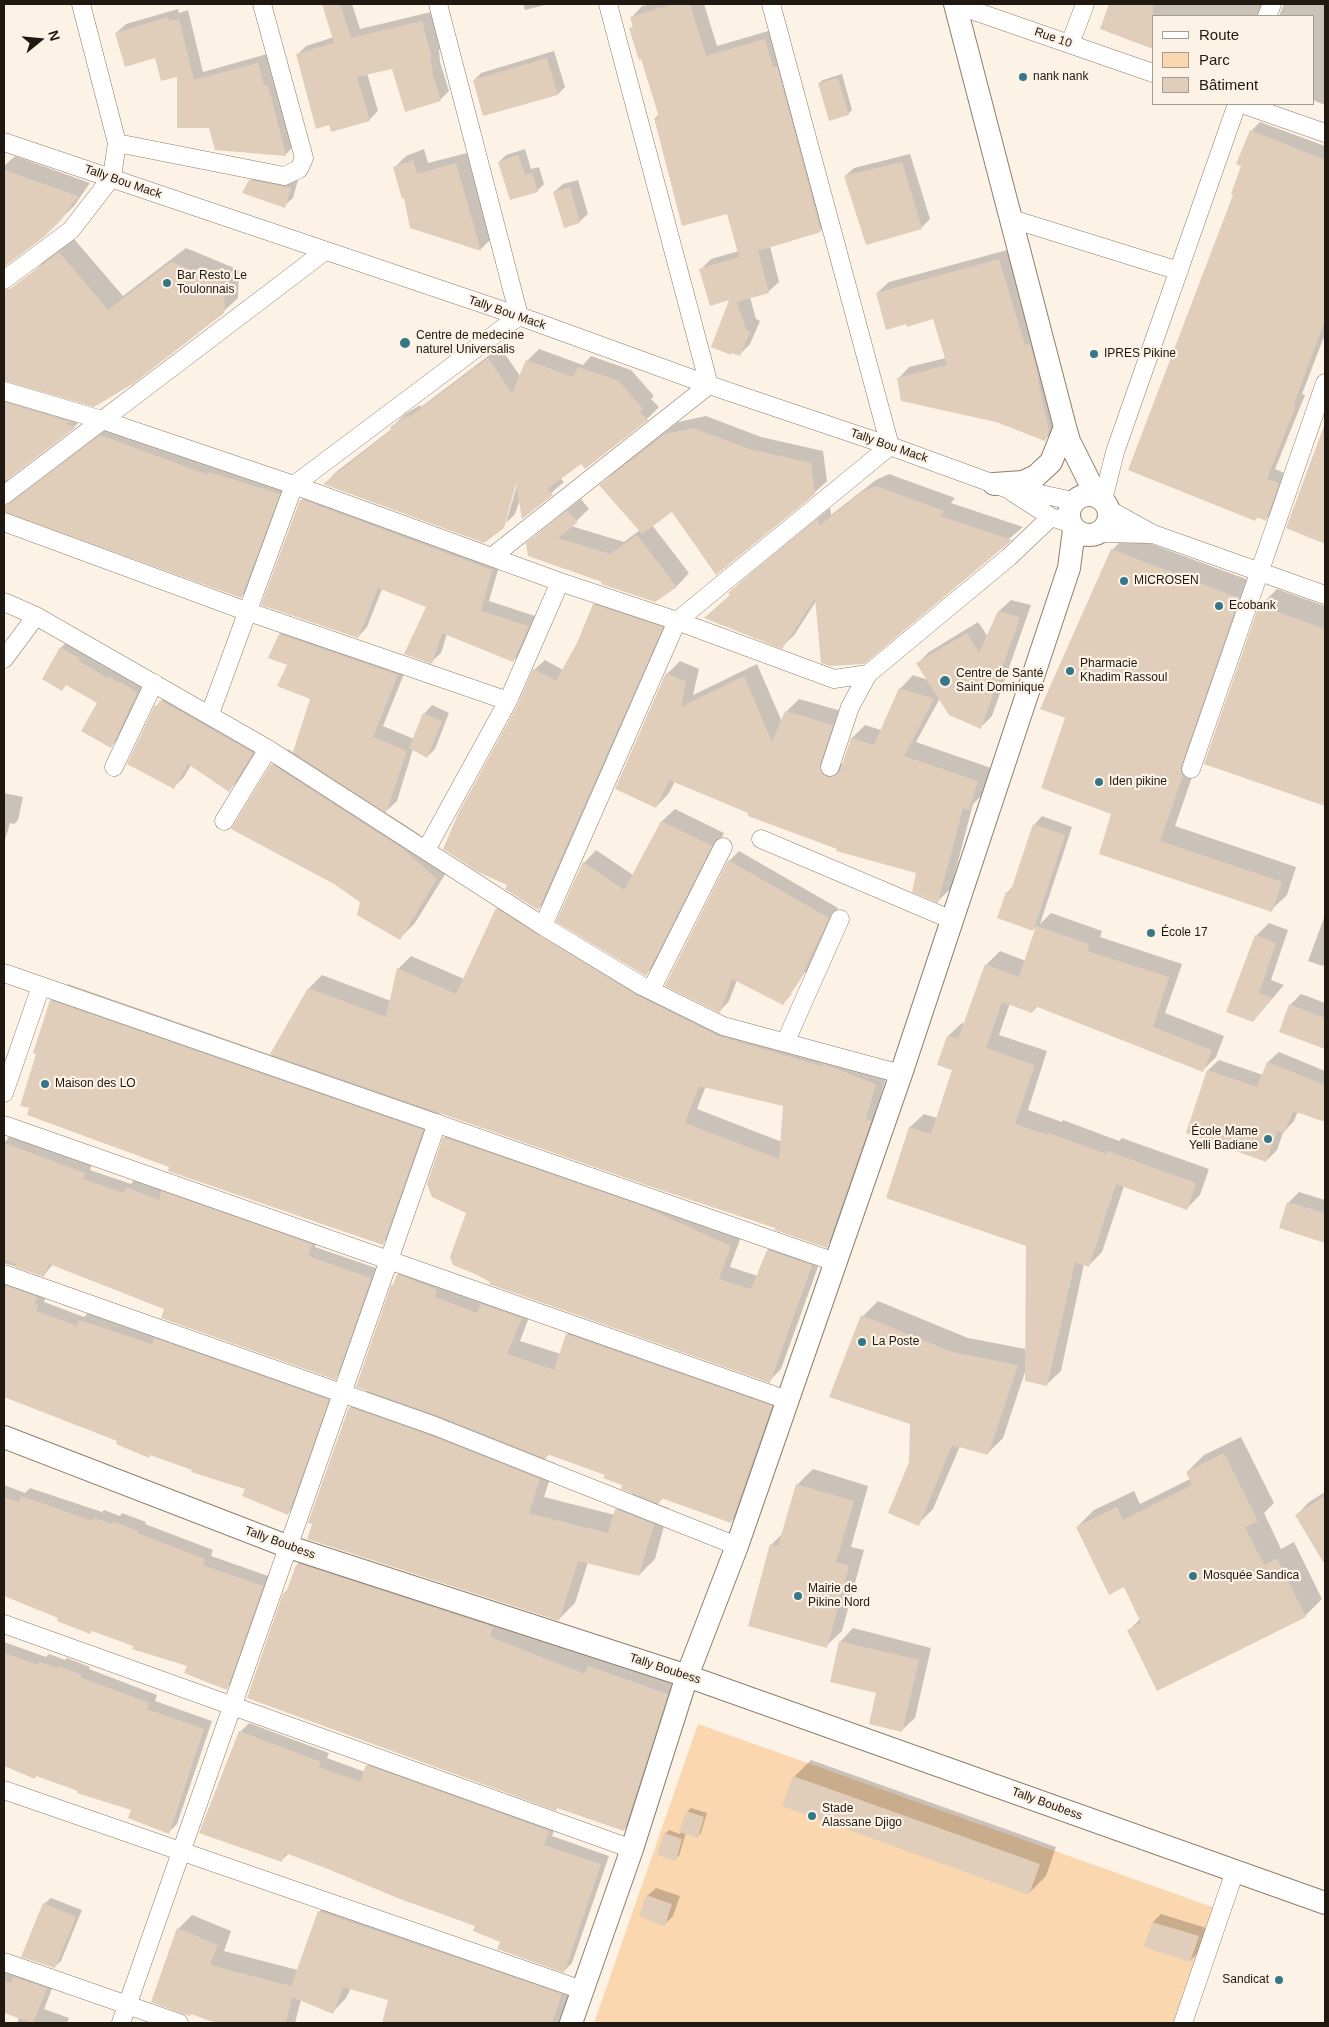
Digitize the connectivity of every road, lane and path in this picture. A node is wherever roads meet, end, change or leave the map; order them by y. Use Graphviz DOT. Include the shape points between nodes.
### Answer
graph roads {
  1 [pos="81,4"];
  2 [pos="262,4"];
  3 [pos="438,4"];
  4 [pos="608,4"];
  5 [pos="771,4"];
  6 [pos="954,4"];
  7 [pos="1085,4"];
  8 [pos="1070,44"];
  9 [pos="1152,73"];
  10 [pos="1238,105"];
  11 [pos="1245,105"];
  12 [pos="1325,132"];
  13 [pos="4,142"];
  14 [pos="117,143"];
  15 [pos="112,177"];
  16 [pos="1009,218"];
  17 [pos="325,251"];
  18 [pos="1179,271"];
  19 [pos="4,280"];
  20 [pos="519,316"];
  21 [pos="1325,383"];
  22 [pos="709,385"];
  23 [pos="4,391"];
  24 [pos="102,420"];
  25 [pos="1067,434"];
  26 [pos="890,446"];
  27 [pos="294,485"];
  28 [pos="1001,486"];
  29 [pos="4,495"];
  30 [pos="1091,501"];
  31 [pos="4,522"];
  32 [pos="1078,527"];
  33 [pos="1152,534"];
  34 [pos="493,556"];
  35 [pos="1260,572"];
  36 [pos="560,582"];
  37 [pos="1325,594"];
  38 [pos="4,602"];
  39 [pos="248,612"];
  40 [pos="36,616"];
  41 [pos="677,621"];
  42 [pos="4,659"];
  43 [pos="868,674"];
  44 [pos="154,683"];
  45 [pos="508,701"];
  46 [pos="210,714"];
  47 [pos="268,749"];
  48 [pos="114,767"];
  49 [pos="830,767"];
  50 [pos="1191,770"];
  51 [pos="224,821"];
  52 [pos="761,839"];
  53 [pos="723,847"];
  54 [pos="426,850"];
  55 [pos="840,919"];
  56 [pos="952,920"];
  57 [pos="543,926"];
  58 [pos="4,973"];
  59 [pos="41,986"];
  60 [pos="651,990"];
  61 [pos="785,1043"];
  62 [pos="900,1074"];
  63 [pos="4,1093"];
  64 [pos="437,1123"];
  65 [pos="4,1125"];
  66 [pos="388,1260"];
  67 [pos="835,1262"];
  68 [pos="4,1274"];
  69 [pos="342,1393"];
  70 [pos="787,1400"];
  71 [pos="4,1437"];
  72 [pos="737,1546"];
  73 [pos="289,1547"];
  74 [pos="4,1624"];
  75 [pos="687,1676"];
  76 [pos="233,1706"];
  77 [pos="4,1790"];
  78 [pos="632,1849"];
  79 [pos="182,1852"];
  80 [pos="1234,1871"];
  81 [pos="1325,1903"];
  82 [pos="4,1962"];
  83 [pos="582,1990"];
  84 [pos="128,2005"];
  85 [pos="121,2023"];
  86 [pos="179,2023"];
  87 [pos="571,2023"];
  88 [pos="1183,2023"];
  1 -- 14 [label="street"];
  2 -- 14 [label="street" via="304,158 299,169 284,176"];
  3 -- 20 [label="street"];
  4 -- 22 [label="street"];
  5 -- 26 [label="street"];
  6 -- 8 [label="street, Rue 10"];
  6 -- 16 [label="street"];
  7 -- 8 [label="street"];
  8 -- 9 [label="street, Rue 10"];
  10 -- 18 [label="street"];
  11 -- 12 [label="street"];
  13 -- 15 [label="street, Tally Bou Mack"];
  14 -- 15 [label="street"];
  15 -- 17 [label="street, Tally Bou Mack"];
  15 -- 19 [label="street" via="71,230"];
  16 -- 18 [label="street"];
  16 -- 25 [label="street"];
  17 -- 20 [label="street, Tally Bou Mack"];
  17 -- 24 [label="street"];
  18 -- 30 [label="street" via="1115,452"];
  20 -- 22 [label="street, Tally Bou Mack"];
  20 -- 27 [label="street"];
  21 -- 35 [label="street"];
  22 -- 26 [label="street, Tally Bou Mack"];
  22 -- 34 [label="street"];
  23 -- 24 [label="street"];
  24 -- 27 [label="street"];
  24 -- 29 [label="street"];
  25 -- 28 [label="street" via="1051,462 1036,476"];
  25 -- 30 [label="street"];
  26 -- 28 [label="street, Tally Bou Mack"];
  26 -- 41 [label="street"];
  27 -- 34 [label="street"];
  27 -- 39 [label="street"];
  28 -- 30 [label="street, Tally Bou Mack"];
  28 -- 32 [label="street, Tally Bou Mack"];
  30 -- 32 [label="street" via="1069,508"];
  30 -- 32 [label="street" via="1108,522"];
  30 -- 33 [label="street, Tally Bou Mack"];
  31 -- 39 [label="street"];
  32 -- 33 [label="street, Tally Bou Mack"];
  32 -- 43 [label="street" via="1009,557"];
  32 -- 56 [label="street" via="1069,568"];
  33 -- 35 [label="street, Tally Bou Mack"];
  34 -- 36 [label="street"];
  35 -- 37 [label="street, Tally Bou Mack"];
  35 -- 50 [label="street"];
  36 -- 41 [label="street"];
  36 -- 45 [label="street"];
  38 -- 40 [label="street"];
  39 -- 45 [label="street"];
  39 -- 46 [label="street"];
  40 -- 42 [label="street"];
  40 -- 44 [label="street"];
  41 -- 43 [label="street" via="834,679"];
  41 -- 57 [label="street"];
  43 -- 49 [label="street" via="850,707"];
  44 -- 46 [label="street"];
  44 -- 48 [label="street"];
  45 -- 54 [label="street"];
  46 -- 47 [label="street"];
  47 -- 51 [label="street"];
  47 -- 54 [label="street"];
  52 -- 56 [label="street"];
  53 -- 60 [label="street"];
  54 -- 57 [label="street"];
  55 -- 61 [label="street"];
  56 -- 62 [label="street"];
  57 -- 60 [label="street"];
  58 -- 59 [label="street"];
  59 -- 63 [label="street"];
  59 -- 64 [label="street"];
  60 -- 61 [label="street" via="723,1026"];
  61 -- 62 [label="street"];
  62 -- 67 [label="street"];
  64 -- 66 [label="street"];
  64 -- 67 [label="street"];
  65 -- 66 [label="street"];
  66 -- 69 [label="street"];
  66 -- 70 [label="street"];
  67 -- 70 [label="street"];
  68 -- 69 [label="street"];
  69 -- 72 [label="street" via="435,1426"];
  69 -- 73 [label="street"];
  70 -- 72 [label="street"];
  71 -- 73 [label="street, Tally Boubess"];
  72 -- 75 [label="street"];
  73 -- 75 [label="street, Tally Boubess"];
  73 -- 76 [label="street"];
  74 -- 76 [label="street"];
  75 -- 78 [label="street"];
  75 -- 80 [label="street, Tally Boubess"];
  76 -- 78 [label="street"];
  76 -- 79 [label="street"];
  77 -- 79 [label="street"];
  78 -- 83 [label="street"];
  79 -- 83 [label="street"];
  79 -- 84 [label="street"];
  80 -- 81 [label="street, Tally Boubess"];
  80 -- 88 [label="street"];
  82 -- 84 [label="street"];
  83 -- 87 [label="street"];
  84 -- 85 [label="street"];
  84 -- 86 [label="street"];
}
